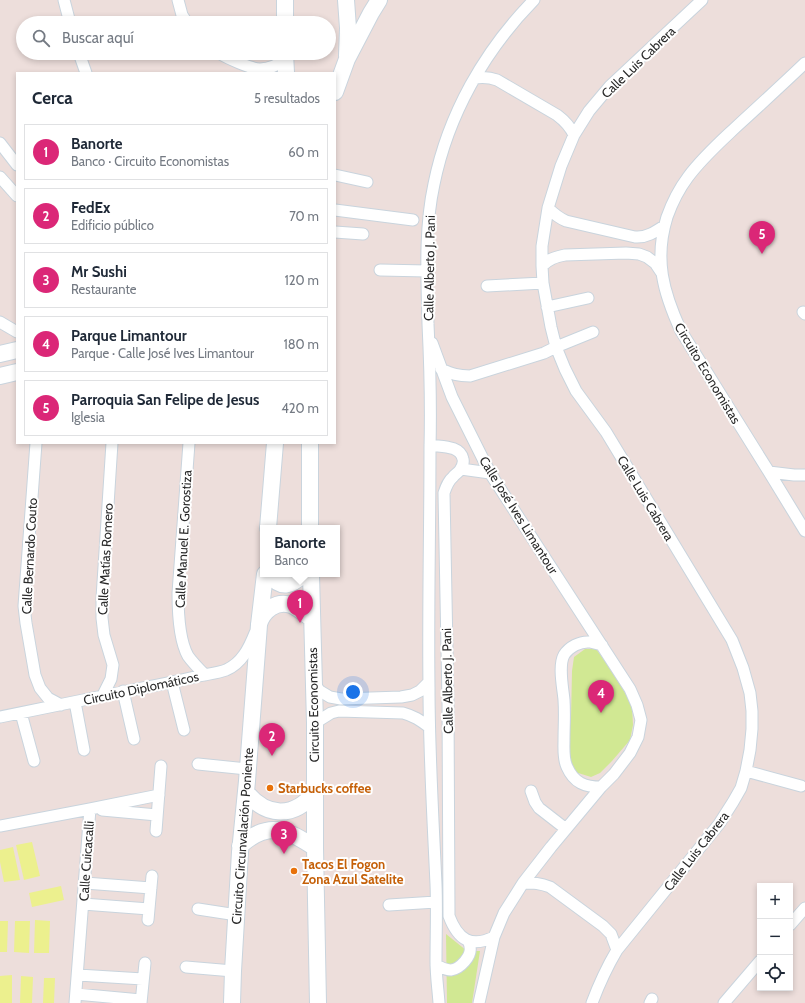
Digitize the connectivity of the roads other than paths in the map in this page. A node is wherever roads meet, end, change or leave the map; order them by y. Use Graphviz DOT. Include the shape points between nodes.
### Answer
graph roads {
  1 [pos="64,0"];
  2 [pos="178,0"];
  3 [pos="285,0"];
  4 [pos="346,0"];
  5 [pos="379,0"];
  6 [pos="534,0"];
  7 [pos="702,0"];
  8 [pos="68,16"];
  9 [pos="183,16"];
  10 [pos="285,16"];
  11 [pos="347,59"];
  12 [pos="81,60"];
  13 [pos="234,60"];
  14 [pos="286,62"];
  15 [pos="805,63"];
  16 [pos="86,72"];
  17 [pos="474,78"];
  18 [pos="336,89"];
  19 [pos="574,135"];
  20 [pos="0,143"];
  21 [pos="16,164"];
  22 [pos="336,175"];
  23 [pos="1,180"];
  24 [pos="367,182"];
  25 [pos="16,195"];
  26 [pos="548,208"];
  27 [pos="336,210"];
  28 [pos="413,220"];
  29 [pos="664,226"];
  30 [pos="336,232"];
  31 [pos="363,234"];
  32 [pos="542,266"];
  33 [pos="380,270"];
  34 [pos="427,271"];
  35 [pos="662,273"];
  36 [pos="542,282"];
  37 [pos="487,286"];
  38 [pos="588,298"];
  39 [pos="547,307"];
  40 [pos="0,322"];
  41 [pos="16,331"];
  42 [pos="593,332"];
  43 [pos="429,334"];
  44 [pos="556,346"];
  45 [pos="16,350"];
  46 [pos="0,354"];
  47 [pos="441,369"];
  48 [pos="16,372"];
  49 [pos="0,376"];
  50 [pos="36,444"];
  51 [pos="112,444"];
  52 [pos="189,444"];
  53 [pos="275,444"];
  54 [pos="310,444"];
  55 [pos="430,445"];
  56 [pos="460,469"];
  57 [pos="769,472"];
  58 [pos="490,473"];
  59 [pos="805,475"];
  60 [pos="805,508"];
  61 [pos="799,520"];
  62 [pos="268,525"];
  63 [pos="310,525"];
  64 [pos="805,531"];
  65 [pos="265,577"];
  66 [pos="271,577"];
  67 [pos="301,577"];
  68 [pos="311,577"];
  69 [pos="312,619"];
  70 [pos="259,625"];
  71 [pos="602,645"];
  72 [pos="205,674"];
  73 [pos="172,682"];
  74 [pos="428,683"];
  75 [pos="314,684"];
  76 [pos="123,691"];
  77 [pos="103,695"];
  78 [pos="75,702"];
  79 [pos="61,705"];
  80 [pos="21,713"];
  81 [pos="0,717"];
  82 [pos="315,723"];
  83 [pos="429,727"];
  84 [pos="184,730"];
  85 [pos="134,739"];
  86 [pos="84,750"];
  87 [pos="34,761"];
  88 [pos="198,764"];
  89 [pos="161,766"];
  90 [pos="247,769"];
  91 [pos="746,771"];
  92 [pos="601,786"];
  93 [pos="801,786"];
  94 [pos="531,791"];
  95 [pos="246,792"];
  96 [pos="315,792"];
  97 [pos="159,795"];
  98 [pos="90,809"];
  99 [pos="157,815"];
  100 [pos="0,826"];
  101 [pos="566,829"];
  102 [pos="156,831"];
  103 [pos="240,846"];
  104 [pos="315,848"];
  105 [pos="152,876"];
  106 [pos="85,883"];
  107 [pos="523,883"];
  108 [pos="151,888"];
  109 [pos="436,902"];
  110 [pos="83,904"];
  111 [pos="389,905"];
  112 [pos="805,908"];
  113 [pos="198,910"];
  114 [pos="237,915"];
  115 [pos="793,922"];
  116 [pos="494,937"];
  117 [pos="468,941"];
  118 [pos="618,950"];
  119 [pos="144,963"];
  120 [pos="757,964"];
  121 [pos="436,965"];
  122 [pos="186,967"];
  123 [pos="233,971"];
  124 [pos="78,975"];
  125 [pos="143,980"];
  126 [pos="76,999"];
  127 [pos="141,1001"];
  128 [pos="232,1003"];
  129 [pos="318,1003"];
  130 [pos="439,1003"];
  131 [pos="479,1003"];
  132 [pos="592,1003"];
  133 [pos="724,1003"];
  1 -- 8 [label="street"];
  2 -- 9 [label="street"];
  3 -- 10 [label="main road"];
  4 -- 11 [label="main road"];
  5 -- 11 [label="main road"];
  6 -- 17 [label="street, Calle Alberto J. Pani" via="494,46"];
  7 -- 19 [label="street, Calle Luis Cabrera" via="610,86 589,111"];
  11 -- 18 [label="main road"];
  12 -- 16 [label="street"];
  13 -- 14 [label="street" via="259,69"];
  15 -- 29 [label="street, Circuito Economistas" via="697,165 681,186"];
  17 -- 19 [label="street" via="486,77 497,80 557,115 571,128"];
  17 -- 34 [label="street, Calle Alberto J. Pani" via="453,122 434,185 428,221"];
  19 -- 26 [label="street, Calle Luis Cabrera"];
  20 -- 21 [label="street"];
  22 -- 24 [label="street"];
  23 -- 25 [label="street"];
  26 -- 29 [label="street" via="566,221 641,238"];
  26 -- 32 [label="street, Calle Luis Cabrera" via="542,246"];
  27 -- 28 [label="street"];
  29 -- 35 [label="street, Circuito Economistas" via="660,252"];
  30 -- 31 [label="street"];
  32 -- 35 [label="street" via="555,257 565,255 626,253 647,257"];
  32 -- 36 [label="street, Calle Luis Cabrera"];
  33 -- 34 [label="street"];
  34 -- 43 [label="street, Calle Alberto J. Pani"];
  35 -- 57 [label="street, Circuito Economistas" via="671,310 681,331"];
  36 -- 37 [label="street"];
  36 -- 39 [label="street, Calle Luis Cabrera"];
  38 -- 39 [label="street"];
  39 -- 44 [label="street, Calle Luis Cabrera"];
  40 -- 41 [label="street"];
  42 -- 44 [label="street"];
  43 -- 47 [label="street, Calle José Ives Limantour"];
  43 -- 55 [label="street, Calle Alberto J. Pani"];
  44 -- 47 [label="street" via="544,353 470,376 460,376"];
  44 -- 91 [label="street, Calle Luis Cabrera" via="576,391 606,432 732,640 743,668 752,711"];
  45 -- 46 [label="main road"];
  47 -- 58 [label="street, Calle José Ives Limantour"];
  48 -- 49 [label="main road"];
  50 -- 79 [label="street, Calle Bernardo Couto" via="24,606 35,675 40,688 48,698"];
  51 -- 77 [label="street, Calle Matías Romero" via="102,618 113,665 111,679"];
  52 -- 72 [label="street, Calle Manuel E. Gorostiza" via="178,611 188,655"];
  53 -- 62 [label="main road"];
  54 -- 63 [label="main road"];
  55 -- 56 [label="street" via="452,448 460,453 463,463"];
  55 -- 74 [label="street, Calle Alberto J. Pani"];
  56 -- 58 [label="street"];
  56 -- 117 [label="street, Calle Alberto J. Pani" via="449,481 444,493 449,916 459,934"];
  57 -- 59 [label="street"];
  57 -- 61 [label="street, Circuito Economistas"];
  58 -- 71 [label="street, Calle José Ives Limantour"];
  60 -- 61 [label="street"];
  61 -- 64 [label="street, Circuito Economistas"];
  65 -- 70 [label="main road, Circuito Circunvalación Poniente"];
  66 -- 67 [label="main road" via="285,585 290,585"];
  68 -- 69 [label="main road, Circuito Economistas"];
  69 -- 70 [label="main road" via="294,607 280,604 267,611"];
  69 -- 75 [label="main road, Circuito Economistas"];
  70 -- 72 [label="street, Circuito Diplomáticos" via="249,647 235,664 226,670"];
  70 -- 90 [label="main road, Circuito Circunvalación Poniente"];
  71 -- 92 [label="street, Calle José Ives Limantour" via="630,689 641,720 638,737 630,753"];
  71 -- 92 [label="street" via="585,642 571,647 561,665 566,767 582,784 591,787"];
  72 -- 73 [label="street, Circuito Diplomáticos"];
  73 -- 76 [label="street, Circuito Diplomáticos"];
  73 -- 84 [label="street"];
  74 -- 75 [label="street" via="420,691 401,697 341,699 330,697"];
  74 -- 83 [label="street, Calle Alberto J. Pani"];
  75 -- 82 [label="main road, Circuito Economistas"];
  76 -- 77 [label="street, Circuito Diplomáticos"];
  76 -- 85 [label="street"];
  77 -- 78 [label="street, Circuito Diplomáticos"];
  78 -- 79 [label="street, Circuito Diplomáticos"];
  78 -- 86 [label="street"];
  79 -- 80 [label="street, Circuito Diplomáticos"];
  80 -- 81 [label="street, Circuito Diplomáticos"];
  80 -- 87 [label="street"];
  82 -- 83 [label="street" via="331,712 339,710 403,713 412,715"];
  82 -- 96 [label="main road, Circuito Economistas"];
  83 -- 109 [label="street, Calle Alberto J. Pani"];
  88 -- 90 [label="street"];
  89 -- 97 [label="street"];
  90 -- 95 [label="main road, Circuito Circunvalación Poniente"];
  91 -- 93 [label="street"];
  91 -- 118 [label="street, Calle Luis Cabrera" via="741,788 719,824"];
  92 -- 101 [label="street, Calle José Ives Limantour"];
  94 -- 101 [label="street" via="539,808"];
  95 -- 96 [label="main road" via="264,808 280,811 304,804"];
  95 -- 103 [label="main road, Circuito Circunvalación Poniente"];
  96 -- 104 [label="main road, Circuito Economistas"];
  97 -- 98 [label="street"];
  97 -- 99 [label="street"];
  98 -- 99 [label="street"];
  98 -- 100 [label="street, Calle Cuicacalli"];
  98 -- 106 [label="street, Calle Cuicacalli"];
  99 -- 102 [label="street"];
  101 -- 107 [label="street, Calle José Ives Limantour"];
  103 -- 104 [label="main road" via="254,835 274,829 283,830"];
  103 -- 114 [label="main road, Circuito Circunvalación Poniente"];
  104 -- 129 [label="main road, Circuito Economistas"];
  105 -- 108 [label="street"];
  106 -- 108 [label="street"];
  106 -- 110 [label="street, Calle Cuicacalli"];
  107 -- 116 [label="street, Calle José Ives Limantour" via="504,913"];
  107 -- 118 [label="street" via="550,887 603,926 611,934"];
  108 -- 110 [label="street" via="149,914"];
  109 -- 111 [label="street"];
  109 -- 121 [label="street, Calle Alberto J. Pani"];
  110 -- 124 [label="street, Calle Cuicacalli"];
  112 -- 115 [label="street"];
  113 -- 114 [label="street"];
  114 -- 123 [label="main road, Circuito Circunvalación Poniente"];
  116 -- 117 [label="street" via="482,942"];
  116 -- 131 [label="street, Calle José Ives Limantour"];
  117 -- 121 [label="street" via="470,953 461,965 449,970"];
  118 -- 132 [label="street, Calle Luis Cabrera" via="600,981"];
  119 -- 125 [label="street"];
  120 -- 133 [label="street"];
  121 -- 130 [label="street, Calle Alberto J. Pani"];
  122 -- 123 [label="street"];
  123 -- 128 [label="main road, Circuito Circunvalación Poniente"];
  124 -- 125 [label="street"];
  124 -- 126 [label="street, Calle Cuicacalli"];
  125 -- 127 [label="street"];
  126 -- 127 [label="street"];
}
